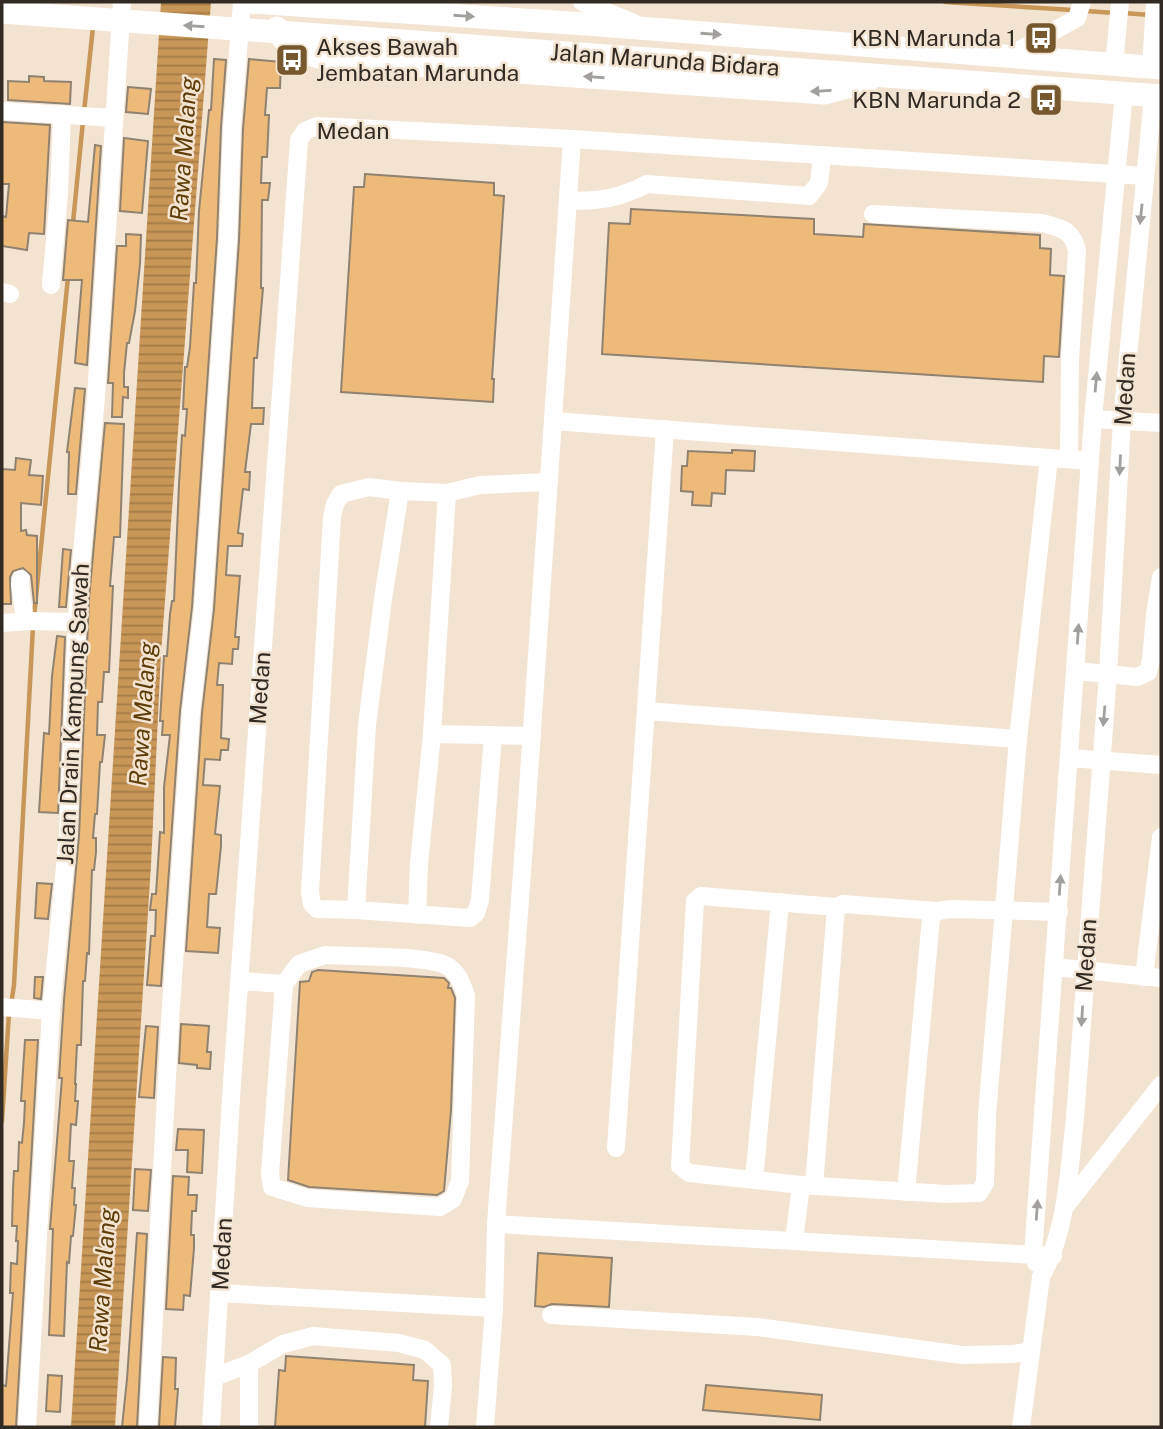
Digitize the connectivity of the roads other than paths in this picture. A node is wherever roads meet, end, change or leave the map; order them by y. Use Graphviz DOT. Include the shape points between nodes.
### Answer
graph roads {
  1 [pos="122,2"];
  2 [pos="242,2"];
  3 [pos="249,2"];
  4 [pos="274,2"];
  5 [pos="1119,2"];
  6 [pos="1155,2"];
  7 [pos="1079,10"];
  8 [pos="2,12"];
  9 [pos="584,13"];
  10 [pos="240,41"];
  11 [pos="283,43"];
  12 [pos="1007,57"];
  13 [pos="1114,65"];
  14 [pos="1156,68"];
  15 [pos="887,76"];
  16 [pos="1155,102"];
  17 [pos="1122,104"];
  18 [pos="2,111"];
  19 [pos="66,114"];
  20 [pos="114,117"];
  21 [pos="572,139"];
  22 [pos="822,155"];
  23 [pos="1115,175"];
  24 [pos="1145,176"];
  25 [pos="568,201"];
  26 [pos="873,214"];
  27 [pos="51,285"];
  28 [pos="1093,419"];
  29 [pos="1122,420"];
  30 [pos="553,421"];
  31 [pos="1161,423"];
  32 [pos="665,429"];
  33 [pos="1049,458"];
  34 [pos="1069,459"];
  35 [pos="1090,461"];
  36 [pos="549,482"];
  37 [pos="400,491"];
  38 [pos="447,493"];
  39 [pos="1161,577"];
  40 [pos="21,579"];
  41 [pos="1158,615"];
  42 [pos="27,621"];
  43 [pos="69,622"];
  44 [pos="2,623"];
  45 [pos="1076,671"];
  46 [pos="1108,674"];
  47 [pos="1155,675"];
  48 [pos="646,710"];
  49 [pos="432,734"];
  50 [pos="494,736"];
  51 [pos="532,736"];
  52 [pos="1018,739"];
  53 [pos="1070,758"];
  54 [pos="1100,760"];
  55 [pos="1161,765"];
  56 [pos="1161,837"];
  57 [pos="1157,897"];
  58 [pos="780,902"];
  59 [pos="836,907"];
  60 [pos="356,909"];
  61 [pos="1004,909"];
  62 [pos="937,911"];
  63 [pos="1059,912"];
  64 [pos="417,915"];
  65 [pos="1055,967"];
  66 [pos="1085,971"];
  67 [pos="1153,977"];
  68 [pos="239,981"];
  69 [pos="284,984"];
  70 [pos="2,1007"];
  71 [pos="43,1010"];
  72 [pos="1161,1085"];
  73 [pos="616,1148"];
  74 [pos="754,1180"];
  75 [pos="808,1185"];
  76 [pos="906,1192"];
  77 [pos="1062,1211"];
  78 [pos="496,1224"];
  79 [pos="794,1241"];
  80 [pos="1034,1254"];
  81 [pos="1053,1256"];
  82 [pos="1041,1277"];
  83 [pos="219,1293"];
  84 [pos="494,1308"];
  85 [pos="551,1315"];
  86 [pos="1031,1351"];
  87 [pos="249,1364"];
  88 [pos="214,1377"];
  89 [pos="27,1427"];
  90 [pos="148,1427"];
  91 [pos="211,1427"];
  92 [pos="250,1427"];
  93 [pos="439,1427"];
  94 [pos="485,1427"];
  95 [pos="1021,1427"];
  1 -- 20 [label="street, Jalan Drain Kampung Sawah"];
  2 -- 10 [label="street"];
  3 -- 9 [label="main road, Jalan Marunda Bidara, one-way"];
  4 -- 11 [label="main road" via="273,19"];
  5 -- 13 [label="street"];
  6 -- 14 [label="street"];
  7 -- 12 [label="street"];
  15 -- 8 [label="main road, Jalan Marunda Bidara, one-way"];
  9 -- 12 [label="main road, Jalan Marunda Bidara, one-way" via="650,29"];
  10 -- 11 [label="street"];
  10 -- 90 [label="street" via="203,608 176,929"];
  15 -- 11 [label="main road, one-way" via="824,93 326,59"];
  12 -- 13 [label="main road, Jalan Marunda Bidara"];
  13 -- 14 [label="main road, Jalan Marunda Bidara"];
  15 -- 17 [label="main road, Jalan Marunda Bidara"];
  16 -- 17 [label="main road, Jalan Marunda Bidara"];
  16 -- 24 [label="street, Medan"];
  17 -- 23 [label="street"];
  18 -- 19 [label="street"];
  19 -- 20 [label="street"];
  19 -- 27 [label="street"];
  20 -- 43 [label="street, Jalan Drain Kampung Sawah" via="96,397"];
  21 -- 22 [label="street, Medan"];
  21 -- 25 [label="street"];
  21 -- 68 [label="street, Medan" via="317,126 304,131 299,140"];
  22 -- 23 [label="street, Medan"];
  22 -- 25 [label="street" via="819,183 809,196 647,184 601,201"];
  23 -- 24 [label="street, Medan"];
  28 -- 23 [label="street, one-way"];
  24 -- 29 [label="street, Medan, one-way"];
  25 -- 30 [label="street"];
  26 -- 34 [label="street" via="1042,223 1066,229 1075,240"];
  28 -- 29 [label="street"];
  28 -- 35 [label="street"];
  29 -- 31 [label="street"];
  29 -- 46 [label="street, Medan, one-way"];
  30 -- 32 [label="street"];
  30 -- 36 [label="street"];
  32 -- 33 [label="street"];
  32 -- 48 [label="street"];
  33 -- 34 [label="street"];
  33 -- 52 [label="street"];
  34 -- 35 [label="street"];
  45 -- 35 [label="street, one-way"];
  36 -- 38 [label="street" via="480,485"];
  36 -- 51 [label="street"];
  37 -- 38 [label="street"];
  37 -- 60 [label="street" via="367,725"];
  37 -- 60 [label="street" via="369,487 341,494 332,517 310,892 317,909"];
  38 -- 49 [label="street"];
  39 -- 41 [label="street"];
  40 -- 42 [label="street"];
  41 -- 47 [label="street"];
  42 -- 43 [label="street"];
  42 -- 44 [label="street"];
  43 -- 71 [label="street, Jalan Drain Kampung Sawah" via="68,835"];
  45 -- 46 [label="street"];
  45 -- 53 [label="street"];
  46 -- 47 [label="street"];
  46 -- 54 [label="street, Medan, one-way"];
  48 -- 52 [label="street"];
  48 -- 73 [label="street"];
  49 -- 50 [label="street"];
  49 -- 64 [label="street"];
  50 -- 51 [label="street"];
  50 -- 64 [label="street" via="476,914 470,918"];
  51 -- 78 [label="street"];
  52 -- 61 [label="street"];
  53 -- 54 [label="street"];
  63 -- 53 [label="street, one-way"];
  54 -- 55 [label="street"];
  54 -- 66 [label="street, Medan"];
  56 -- 57 [label="street"];
  57 -- 67 [label="street"];
  58 -- 59 [label="street"];
  58 -- 74 [label="street"];
  58 -- 74 [label="street" via="701,896 695,901 680,1166 689,1173"];
  59 -- 62 [label="street"];
  59 -- 75 [label="street"];
  60 -- 64 [label="street"];
  61 -- 62 [label="street"];
  61 -- 63 [label="street"];
  61 -- 76 [label="street" via="985,1183 979,1193"];
  62 -- 76 [label="street" via="931,918"];
  63 -- 65 [label="street"];
  65 -- 66 [label="street"];
  80 -- 65 [label="street, one-way"];
  66 -- 67 [label="street"];
  66 -- 77 [label="street, Medan, one-way" via="1075,1118"];
  68 -- 69 [label="street"];
  68 -- 83 [label="street, Medan"];
  69 -- 69 [label="street" via="272,1186 307,1198 440,1206 453,1199 460,1181 466,996 458,977 446,966 416,961 325,955 299,964"];
  70 -- 71 [label="street"];
  71 -- 89 [label="street, Jalan Drain Kampung Sawah"];
  72 -- 77 [label="street"];
  74 -- 75 [label="street"];
  75 -- 76 [label="street"];
  75 -- 79 [label="street"];
  77 -- 81 [label="street, Medan"];
  78 -- 79 [label="street"];
  78 -- 84 [label="street"];
  79 -- 80 [label="street"];
  80 -- 81 [label="street"];
  80 -- 82 [label="street"];
  81 -- 82 [label="street, Medan"];
  82 -- 86 [label="street"];
  83 -- 84 [label="street"];
  83 -- 88 [label="street, Medan"];
  84 -- 94 [label="street"];
  85 -- 86 [label="street" via="758,1327 962,1355"];
  86 -- 95 [label="street"];
  87 -- 88 [label="street"];
  87 -- 92 [label="street"];
  87 -- 93 [label="street" via="283,1343 313,1336 399,1343 425,1350 442,1365"];
  88 -- 91 [label="street, Medan"];
}
